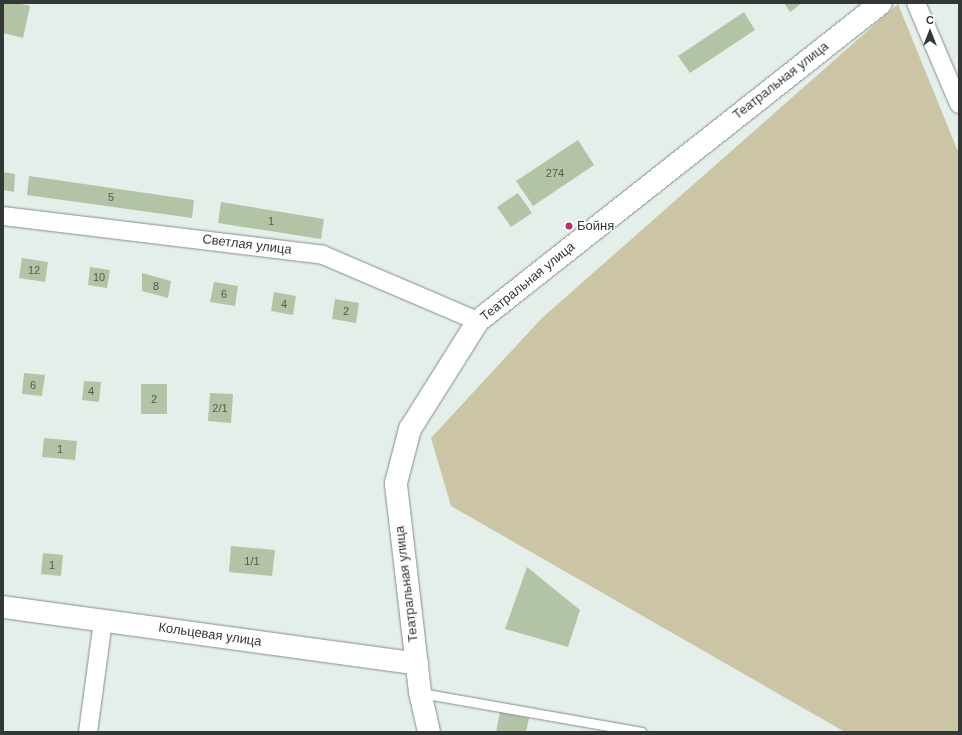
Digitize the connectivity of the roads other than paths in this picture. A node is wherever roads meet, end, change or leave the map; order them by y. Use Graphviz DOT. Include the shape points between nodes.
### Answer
graph roads {
  1 [pos="881,3"];
  2 [pos="916,3"];
  3 [pos="959,104"];
  4 [pos="3,216"];
  5 [pos="478,322"];
  6 [pos="3,607"];
  7 [pos="103,621"];
  8 [pos="417,664"];
  9 [pos="420,692"];
  10 [pos="88,732"];
  11 [pos="429,732"];
  12 [pos="642,732"];
  1 -- 5 [label="main road, Театральная улица"];
  2 -- 3 [label="street"];
  4 -- 5 [label="street, Светлая улица" via="323,255"];
  5 -- 8 [label="main road, Театральная улица" via="410,429 396,483"];
  6 -- 7 [label="main road, Кольцевая улица"];
  7 -- 8 [label="main road, Кольцевая улица"];
  7 -- 10 [label="street"];
  8 -- 9 [label="main road, Театральная улица"];
  9 -- 11 [label="main road, Театральная улица"];
  9 -- 12 [label="lane"];
}
